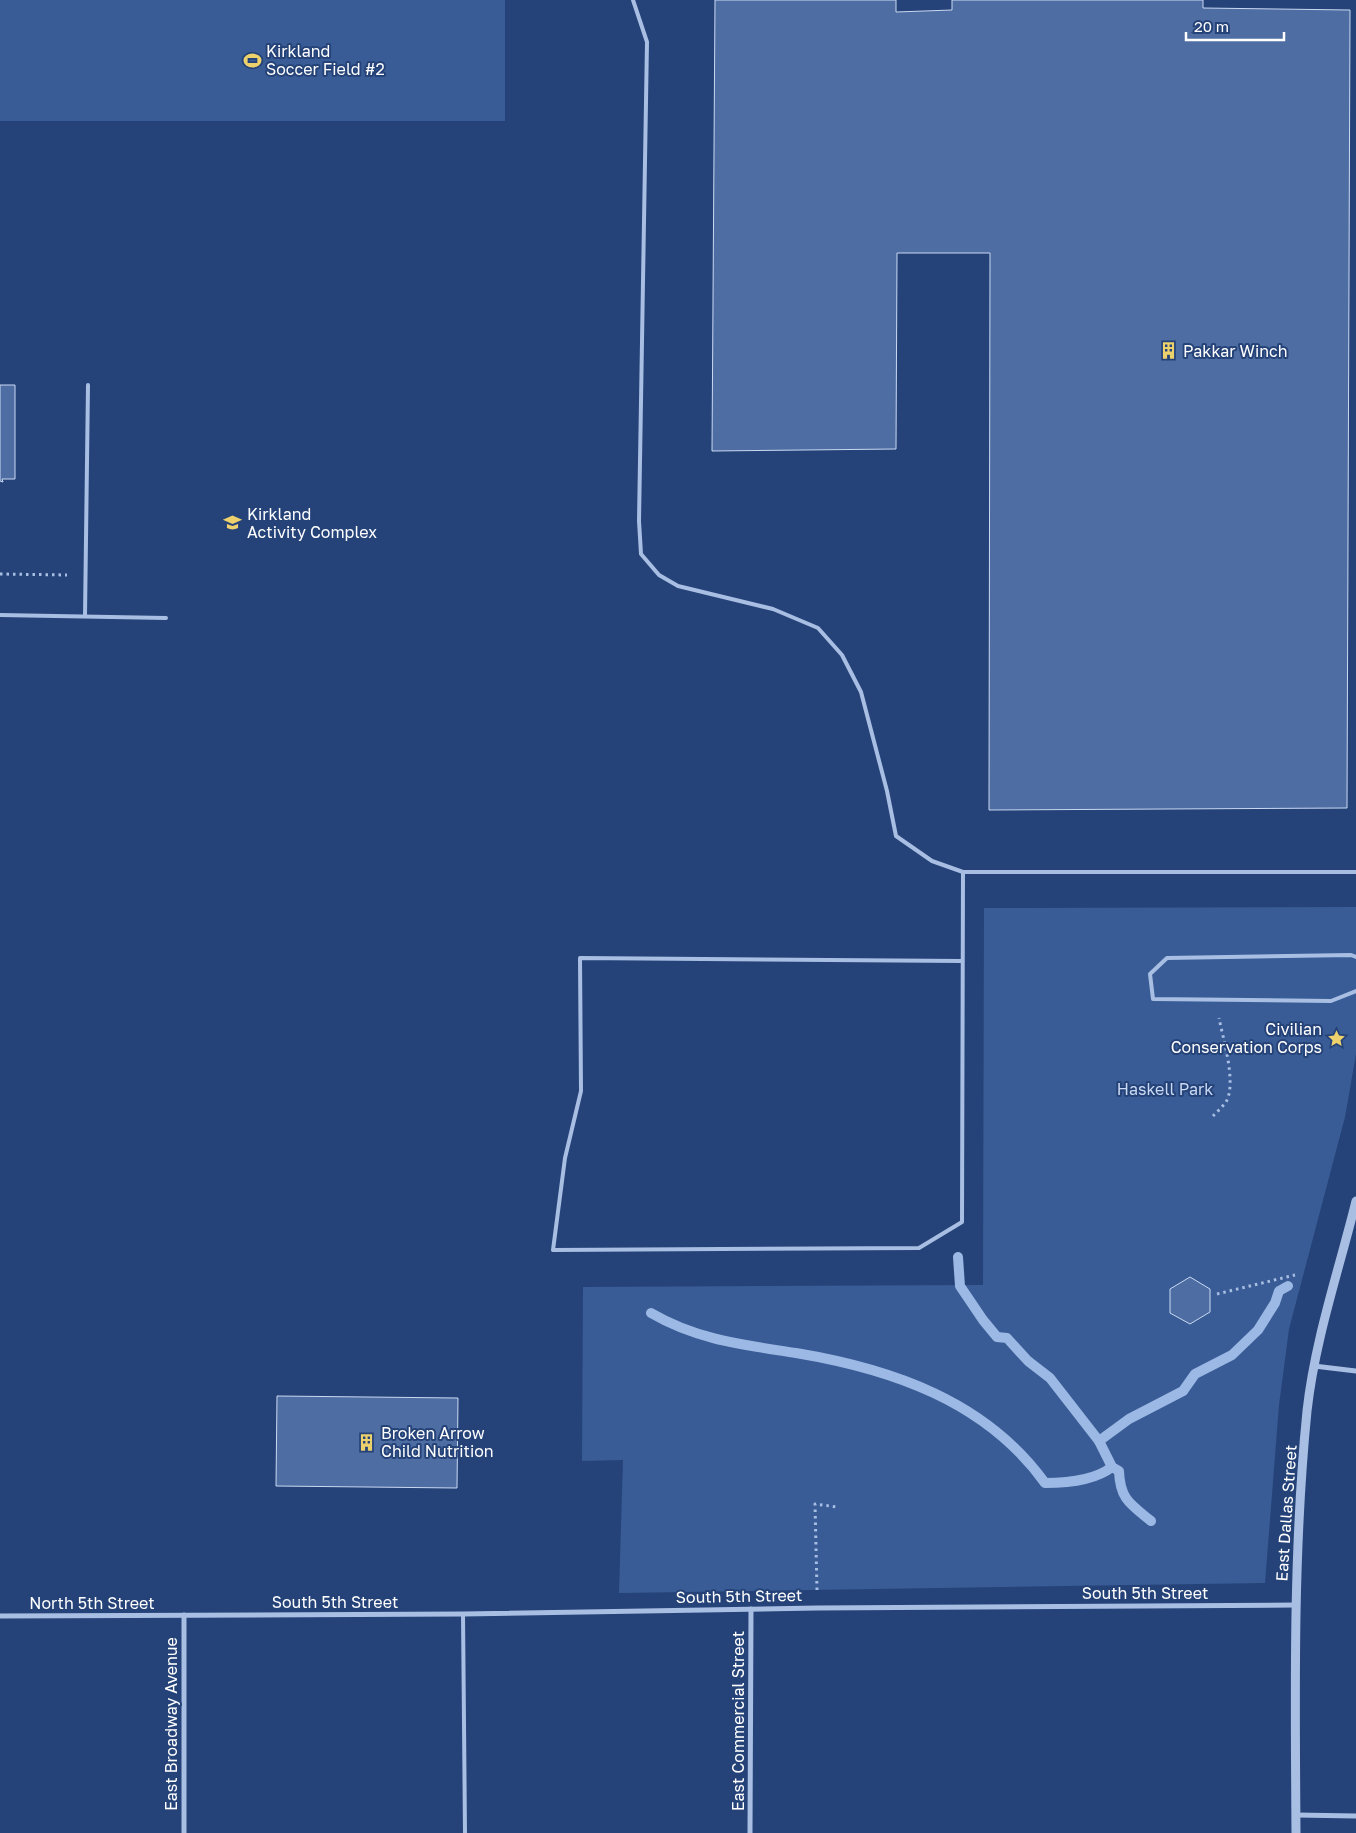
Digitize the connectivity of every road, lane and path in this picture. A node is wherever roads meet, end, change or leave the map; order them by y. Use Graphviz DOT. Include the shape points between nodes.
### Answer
graph roads {
  1 [pos="633,0"];
  2 [pos="88,385"];
  3 [pos="0,574"];
  4 [pos="86,575"];
  5 [pos="0,615"];
  6 [pos="85,616"];
  7 [pos="166,618"];
  8 [pos="963,872"];
  9 [pos="1356,872"];
  10 [pos="1356,957"];
  11 [pos="962,962"];
  12 [pos="1356,991"];
  13 [pos="1216,1000"];
  14 [pos="1213,1116"];
  15 [pos="1356,1201"];
  16 [pos="1295,1275"];
  17 [pos="1217,1294"];
  18 [pos="1314,1366"];
  19 [pos="1356,1371"];
  20 [pos="837,1507"];
  21 [pos="1296,1605"];
  22 [pos="751,1608"];
  23 [pos="817,1608"];
  24 [pos="463,1614"];
  25 [pos="184,1615"];
  26 [pos="0,1616"];
  27 [pos="1296,1815"];
  28 [pos="1356,1816"];
  29 [pos="184,1833"];
  30 [pos="465,1833"];
  31 [pos="750,1833"];
  32 [pos="1296,1833"];
  1 -- 8 [label="lane" via="647,42 641,554 659,575 678,586 773,609 818,628 842,655 861,692 896,836 932,861"];
  2 -- 4 [label="lane"];
  3 -- 4 [label="path"];
  4 -- 6 [label="lane"];
  5 -- 6 [label="lane"];
  6 -- 7 [label="lane"];
  8 -- 9 [label="lane"];
  8 -- 11 [label="lane"];
  10 -- 13 [label="lane" via="1168,958 1150,974 1153,999"];
  11 -- 11 [label="lane" via="962,1222 919,1248 553,1250 565,1158 581,1091 580,958"];
  12 -- 13 [label="lane" via="1331,1001"];
  13 -- 14 [label="path" via="1230,1091"];
  15 -- 18 [label="street, East Dallas Street"];
  16 -- 17 [label="path"];
  18 -- 19 [label="street"];
  18 -- 21 [label="street, East Dallas Street" via="1307,1410"];
  20 -- 23 [label="path" via="815,1504"];
  21 -- 23 [label="street, South 5th Street"];
  21 -- 27 [label="street, East Dallas Street"];
  22 -- 23 [label="street, South 5th Street"];
  22 -- 24 [label="street, South 5th Street"];
  22 -- 31 [label="street, East Commercial Street"];
  24 -- 25 [label="street, South 5th Street"];
  24 -- 30 [label="lane"];
  25 -- 26 [label="street, North 5th Street"];
  25 -- 29 [label="street, East Broadway Avenue"];
  27 -- 28 [label="street"];
  27 -- 32 [label="street, East Dallas Street"];
}
